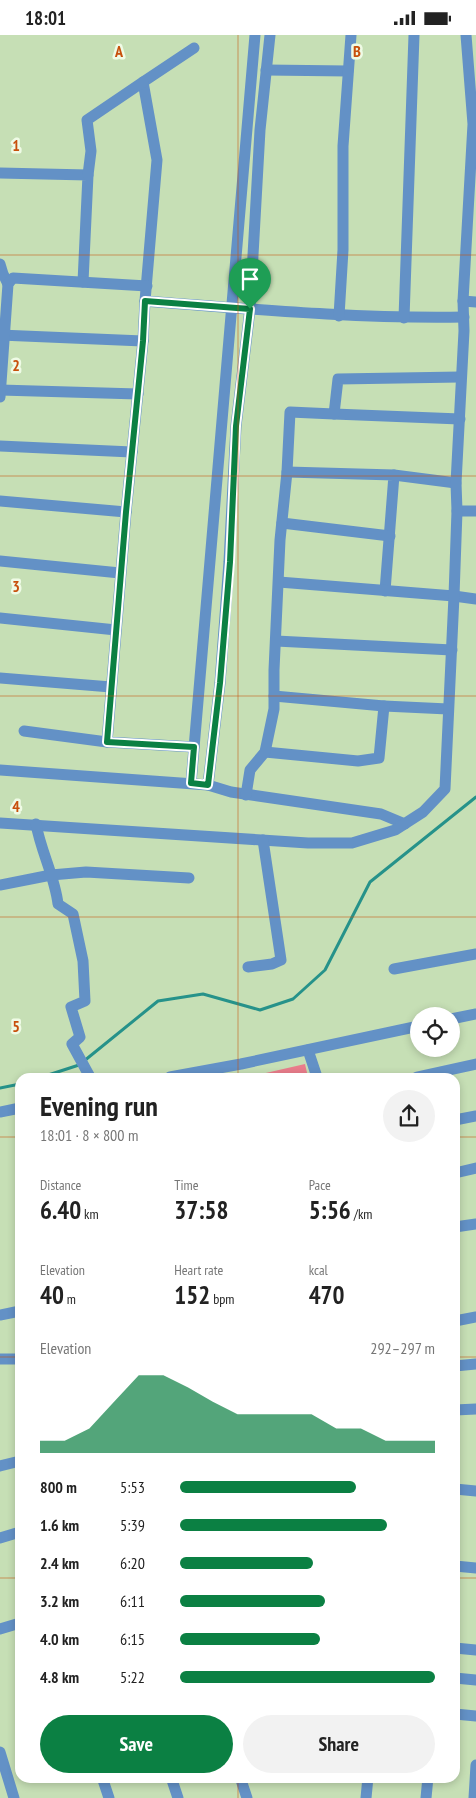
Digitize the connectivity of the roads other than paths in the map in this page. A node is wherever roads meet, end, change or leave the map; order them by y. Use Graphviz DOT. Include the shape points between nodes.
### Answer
graph roads {
  1 [pos="254,35"];
  2 [pos="270,35"];
  3 [pos="351,35"];
  4 [pos="414,35"];
  5 [pos="466,35"];
  6 [pos="194,48"];
  7 [pos="266,70"];
  8 [pos="348,71"];
  9 [pos="143,82"];
  10 [pos="0,173"];
  11 [pos="88,175"];
  12 [pos="473,187"];
  13 [pos="472,245"];
  14 [pos="0,264"];
  15 [pos="471,273"];
  16 [pos="83,282"];
  17 [pos="8,284"];
  18 [pos="147,286"];
  19 [pos="4,296"];
  20 [pos="145,301"];
  21 [pos="463,301"];
  22 [pos="476,302"];
  23 [pos="230,307"];
  24 [pos="250,309"];
  25 [pos="339,315"];
  26 [pos="464,317"];
  27 [pos="404,318"];
  28 [pos="464,331"];
  29 [pos="476,332"];
  30 [pos="2,335"];
  31 [pos="143,341"];
  32 [pos="460,377"];
  33 [pos="0,392"];
  34 [pos="138,394"];
  35 [pos="223,397"];
  36 [pos="240,397"];
  37 [pos="334,414"];
  38 [pos="460,419"];
  39 [pos="0,446"];
  40 [pos="132,452"];
  41 [pos="287,472"];
  42 [pos="394,475"];
  43 [pos="456,483"];
  44 [pos="0,501"];
  45 [pos="457,511"];
  46 [pos="476,511"];
  47 [pos="126,512"];
  48 [pos="282,523"];
  49 [pos="390,536"];
  50 [pos="0,561"];
  51 [pos="120,573"];
  52 [pos="278,582"];
  53 [pos="385,591"];
  54 [pos="454,596"];
  55 [pos="476,599"];
  56 [pos="0,618"];
  57 [pos="116,630"];
  58 [pos="276,641"];
  59 [pos="452,650"];
  60 [pos="0,678"];
  61 [pos="111,687"];
  62 [pos="274,696"];
  63 [pos="384,706"];
  64 [pos="448,709"];
  65 [pos="24,731"];
  66 [pos="107,742"];
  67 [pos="194,747"];
  68 [pos="265,752"];
  69 [pos="0,770"];
  70 [pos="191,783"];
  71 [pos="208,785"];
  72 [pos="246,795"];
  73 [pos="0,823"];
  74 [pos="36,824"];
  75 [pos="406,825"];
  76 [pos="263,840"];
  77 [pos="51,875"];
  78 [pos="190,878"];
  79 [pos="0,885"];
  80 [pos="476,954"];
  81 [pos="248,967"];
  82 [pos="394,969"];
  83 [pos="476,1014"];
  84 [pos="460,1017"];
  85 [pos="410,1028"];
  86 [pos="308,1050"];
  87 [pos="476,1064"];
  88 [pos="88,1073"];
  89 [pos="190,1073"];
  90 [pos="316,1073"];
  91 [pos="435,1073"];
  92 [pos="15,1109"];
  93 [pos="0,1112"];
  94 [pos="476,1116"];
  95 [pos="460,1119"];
  96 [pos="476,1168"];
  97 [pos="460,1172"];
  98 [pos="476,1223"];
  99 [pos="460,1226"];
  100 [pos="15,1312"];
  101 [pos="0,1315"];
  102 [pos="476,1317"];
  103 [pos="460,1320"];
  104 [pos="0,1359"];
  105 [pos="15,1359"];
  106 [pos="476,1364"];
  107 [pos="460,1366"];
  108 [pos="476,1409"];
  109 [pos="460,1410"];
  110 [pos="15,1462"];
  111 [pos="0,1466"];
  112 [pos="460,1489"];
  113 [pos="476,1491"];
  114 [pos="15,1532"];
  115 [pos="0,1537"];
  116 [pos="460,1566"];
  117 [pos="476,1568"];
  118 [pos="15,1624"];
  119 [pos="0,1629"];
  120 [pos="460,1648"];
  121 [pos="476,1650"];
  122 [pos="460,1678"];
  123 [pos="476,1680"];
  124 [pos="460,1714"];
  125 [pos="476,1716"];
  126 [pos="0,1752"];
  127 [pos="476,1765"];
  128 [pos="104,1783"];
  129 [pos="173,1783"];
  130 [pos="242,1783"];
  131 [pos="367,1783"];
  132 [pos="427,1783"];
  133 [pos="14,1798"];
  134 [pos="109,1798"];
  135 [pos="178,1798"];
  136 [pos="247,1798"];
  137 [pos="366,1798"];
  138 [pos="426,1798"];
  139 [pos="474,1798"];
  1 -- 23 [label="street"];
  2 -- 7 [label="street"];
  3 -- 8 [label="street"];
  4 -- 27 [label="street"];
  5 -- 12 [label="street" via="473,124"];
  6 -- 9 [label="street"];
  7 -- 8 [label="street"];
  7 -- 24 [label="street"];
  8 -- 25 [label="street"];
  9 -- 11 [label="street" via="87,120 91,151"];
  9 -- 18 [label="street" via="157,161"];
  10 -- 11 [label="street"];
  11 -- 16 [label="street"];
  12 -- 13 [label="street"];
  13 -- 15 [label="street"];
  14 -- 17 [label="street"];
  15 -- 21 [label="street"];
  16 -- 17 [label="street" via="13,279"];
  16 -- 18 [label="street"];
  17 -- 19 [label="street"];
  18 -- 20 [label="street"];
  19 -- 30 [label="street"];
  20 -- 23 [label="street"];
  20 -- 31 [label="street"];
  21 -- 22 [label="street"];
  21 -- 26 [label="street"];
  23 -- 24 [label="street"];
  23 -- 35 [label="street"];
  24 -- 25 [label="street"];
  24 -- 36 [label="street"];
  25 -- 27 [label="street"];
  26 -- 27 [label="street"];
  26 -- 28 [label="street"];
  28 -- 29 [label="street"];
  28 -- 32 [label="street"];
  30 -- 31 [label="street"];
  30 -- 33 [label="street"];
  31 -- 34 [label="street"];
  32 -- 37 [label="street" via="338,379"];
  32 -- 38 [label="street"];
  33 -- 34 [label="street"];
  34 -- 40 [label="street"];
  35 -- 36 [label="street"];
  35 -- 67 [label="street"];
  36 -- 71 [label="street" via="230,562"];
  37 -- 38 [label="street"];
  37 -- 41 [label="street" via="290,412"];
  38 -- 43 [label="street"];
  39 -- 40 [label="street"];
  40 -- 47 [label="street"];
  41 -- 42 [label="street"];
  41 -- 48 [label="street"];
  42 -- 43 [label="street"];
  42 -- 49 [label="street"];
  43 -- 45 [label="street"];
  44 -- 47 [label="street"];
  45 -- 46 [label="street"];
  45 -- 54 [label="street"];
  47 -- 51 [label="street"];
  48 -- 49 [label="street"];
  48 -- 52 [label="street"];
  49 -- 53 [label="street"];
  50 -- 51 [label="street"];
  51 -- 57 [label="street"];
  52 -- 53 [label="street"];
  52 -- 58 [label="street"];
  53 -- 54 [label="street"];
  54 -- 55 [label="street"];
  54 -- 59 [label="street"];
  56 -- 57 [label="street"];
  57 -- 61 [label="street"];
  58 -- 59 [label="street"];
  58 -- 62 [label="street"];
  59 -- 64 [label="street"];
  60 -- 61 [label="street"];
  61 -- 66 [label="street"];
  62 -- 63 [label="street"];
  62 -- 68 [label="street"];
  63 -- 64 [label="street"];
  63 -- 68 [label="street" via="379,757 358,761"];
  64 -- 75 [label="street" via="445,789"];
  65 -- 66 [label="street"];
  66 -- 67 [label="street"];
  67 -- 70 [label="street"];
  68 -- 72 [label="street" via="250,770"];
  69 -- 70 [label="street"];
  70 -- 71 [label="street"];
  71 -- 72 [label="street"];
  72 -- 75 [label="street" via="381,814"];
  73 -- 74 [label="street"];
  74 -- 76 [label="street"];
  74 -- 77 [label="street"];
  75 -- 76 [label="street" via="352,843"];
  76 -- 81 [label="street" via="281,960"];
  77 -- 78 [label="street" via="86,872"];
  77 -- 79 [label="street"];
  77 -- 88 [label="street" via="58,905 73,914 83,961 85,1001 71,1007 80,1037 72,1044"];
  80 -- 82 [label="street"];
  83 -- 84 [label="street"];
  85 -- 86 [label="street"];
  86 -- 89 [label="street"];
  86 -- 90 [label="street"];
  87 -- 91 [label="street"];
  92 -- 93 [label="street"];
  94 -- 95 [label="street"];
  96 -- 97 [label="street"];
  98 -- 99 [label="street"];
  100 -- 101 [label="street"];
  102 -- 103 [label="street"];
  104 -- 105 [label="street"];
  106 -- 107 [label="street"];
  108 -- 109 [label="street"];
  110 -- 111 [label="street"];
  112 -- 113 [label="street"];
  114 -- 115 [label="street"];
  116 -- 117 [label="street"];
  118 -- 119 [label="street"];
  120 -- 121 [label="street"];
  122 -- 123 [label="street"];
  124 -- 125 [label="street"];
  126 -- 133 [label="street"];
  127 -- 139 [label="street"];
  128 -- 134 [label="street"];
  129 -- 135 [label="street"];
  130 -- 136 [label="street"];
  131 -- 137 [label="street"];
  132 -- 138 [label="street"];
}
